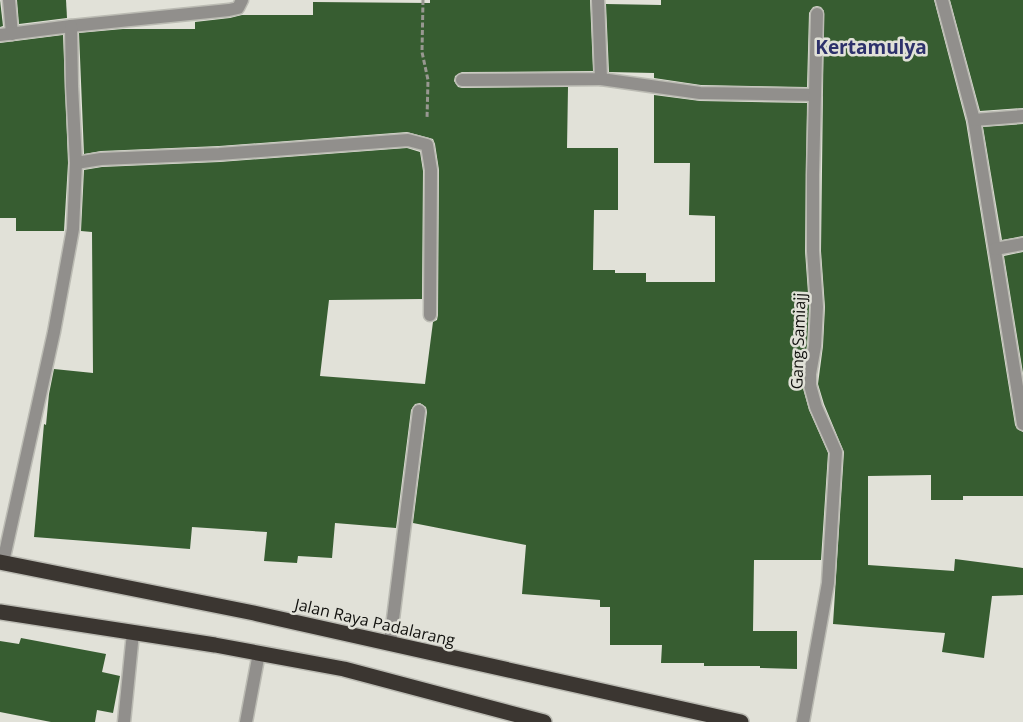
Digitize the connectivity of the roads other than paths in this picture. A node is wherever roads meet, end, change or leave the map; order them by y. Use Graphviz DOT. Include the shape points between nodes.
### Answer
graph roads {
  1 [pos="9,0"];
  2 [pos="242,0"];
  3 [pos="598,0"];
  4 [pos="942,0"];
  5 [pos="817,14"];
  6 [pos="71,26"];
  7 [pos="6,35"];
  8 [pos="601,79"];
  9 [pos="462,80"];
  10 [pos="816,95"];
  11 [pos="1023,116"];
  12 [pos="974,120"];
  13 [pos="76,163"];
  14 [pos="1023,244"];
  15 [pos="995,249"];
  16 [pos="430,315"];
  17 [pos="419,411"];
  18 [pos="1023,424"];
  19 [pos="1,562"];
  20 [pos="0,612"];
  21 [pos="133,633"];
  22 [pos="390,643"];
  23 [pos="259,653"];
  24 [pos="124,722"];
  25 [pos="246,722"];
  26 [pos="544,722"];
  27 [pos="741,722"];
  28 [pos="803,722"];
  1 -- 7 [label="street"];
  2 -- 6 [label="street" via="238,8 229,10"];
  3 -- 8 [label="street"];
  4 -- 12 [label="street"];
  5 -- 10 [label="street, Gang Samiajj"];
  6 -- 7 [label="street"];
  6 -- 13 [label="street"];
  8 -- 9 [label="street"];
  8 -- 10 [label="street" via="700,93"];
  10 -- 28 [label="street, Gang Samiajj" via="813,251 817,307 810,385 836,452 828,583"];
  11 -- 12 [label="street"];
  12 -- 15 [label="street"];
  13 -- 16 [label="street" via="408,140 427,145 431,170"];
  13 -- 19 [label="street" via="73,230 54,332"];
  14 -- 15 [label="street"];
  15 -- 18 [label="street"];
  17 -- 22 [label="street"];
  19 -- 22 [label="highway, Jalan Raya Padalarang"];
  20 -- 21 [label="highway"];
  21 -- 23 [label="highway"];
  21 -- 24 [label="street"];
  22 -- 27 [label="highway, Jalan Raya Padalarang"];
  23 -- 25 [label="street"];
  23 -- 26 [label="highway" via="344,670"];
}
